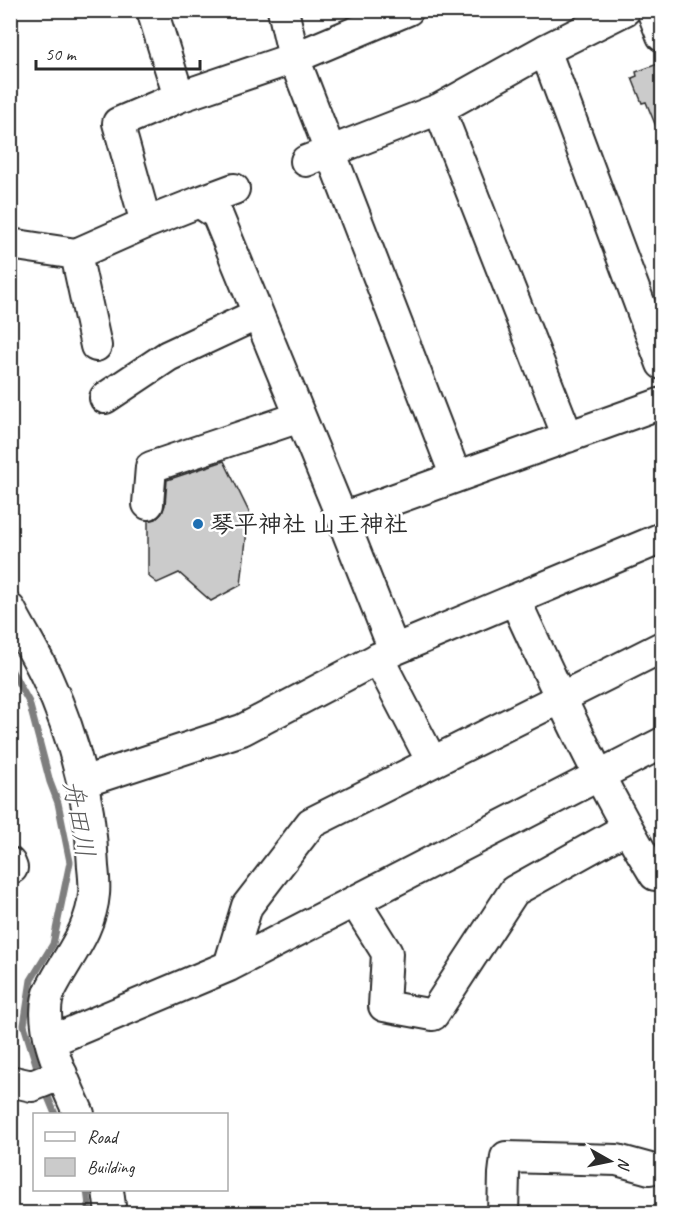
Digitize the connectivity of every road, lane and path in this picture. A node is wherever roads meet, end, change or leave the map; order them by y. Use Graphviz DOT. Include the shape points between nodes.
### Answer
graph roads {
  1 [pos="152,10"];
  2 [pos="283,10"];
  3 [pos="408,10"];
  4 [pos="625,10"];
  5 [pos="652,10"];
  6 [pos="357,21"];
  7 [pos="663,36"];
  8 [pos="545,50"];
  9 [pos="294,58"];
  10 [pos="179,97"];
  11 [pos="439,109"];
  12 [pos="319,156"];
  13 [pos="234,189"];
  14 [pos="199,202"];
  15 [pos="146,222"];
  16 [pos="10,244"];
  17 [pos="76,254"];
  18 [pos="258,314"];
  19 [pos="96,346"];
  20 [pos="663,364"];
  21 [pos="105,398"];
  22 [pos="663,403"];
  23 [pos="300,417"];
  24 [pos="568,437"];
  25 [pos="456,477"];
  26 [pos="148,504"];
  27 [pos="342,518"];
  28 [pos="663,538"];
  29 [pos="515,600"];
  30 [pos="10,609"];
  31 [pos="663,647"];
  32 [pos="386,654"];
  33 [pos="560,698"];
  34 [pos="663,743"];
  35 [pos="432,762"];
  36 [pos="599,776"];
  37 [pos="83,782"];
  38 [pos="627,828"];
  39 [pos="10,863"];
  40 [pos="10,868"];
  41 [pos="663,870"];
  42 [pos="355,902"];
  43 [pos="229,966"];
  44 [pos="51,1041"];
  45 [pos="40,1079"];
  46 [pos="78,1113"];
  47 [pos="650,1169"];
  48 [pos="108,1191"];
  49 [pos="111,1214"];
  50 [pos="503,1214"];
  1 -- 10 [label="street"];
  2 -- 9 [label="street"];
  3 -- 6 [label="street"];
  4 -- 8 [label="street"];
  5 -- 7 [label="street"];
  6 -- 9 [label="street"];
  8 -- 11 [label="street"];
  8 -- 20 [label="street"];
  9 -- 10 [label="street"];
  9 -- 12 [label="street"];
  10 -- 15 [label="street" via="118,123"];
  11 -- 12 [label="street"];
  11 -- 24 [label="street"];
  12 -- 25 [label="street"];
  13 -- 14 [label="street"];
  14 -- 15 [label="street"];
  14 -- 18 [label="street" via="217,214"];
  15 -- 17 [label="street"];
  16 -- 17 [label="street"];
  17 -- 19 [label="street"];
  18 -- 21 [label="street" via="168,356"];
  18 -- 23 [label="street"];
  22 -- 24 [label="street"];
  23 -- 26 [label="street" via="151,467"];
  23 -- 27 [label="street"];
  24 -- 25 [label="street"];
  25 -- 27 [label="street"];
  27 -- 32 [label="street"];
  28 -- 29 [label="street"];
  29 -- 32 [label="street"];
  29 -- 33 [label="street"];
  30 -- 37 [label="street" via="48,679"];
  31 -- 33 [label="street"];
  32 -- 35 [label="street"];
  32 -- 37 [label="street" via="242,730"];
  33 -- 35 [label="street"];
  33 -- 36 [label="street"];
  34 -- 36 [label="street"];
  35 -- 43 [label="street" via="311,824 247,906"];
  36 -- 38 [label="street"];
  36 -- 42 [label="street"];
  37 -- 44 [label="street" via="93,840 94,894 88,923 50,991 46,1016"];
  38 -- 41 [label="street" via="655,875"];
  38 -- 42 [label="street" via="514,891 433,1015 384,1006 387,953"];
  39 -- 40 [label="street"];
  42 -- 43 [label="street"];
  43 -- 44 [label="street"];
  44 -- 45 [label="street"];
  45 -- 46 [label="street"];
  47 -- 50 [label="street" via="617,1160 506,1157"];
  48 -- 49 [label="street"];
}
